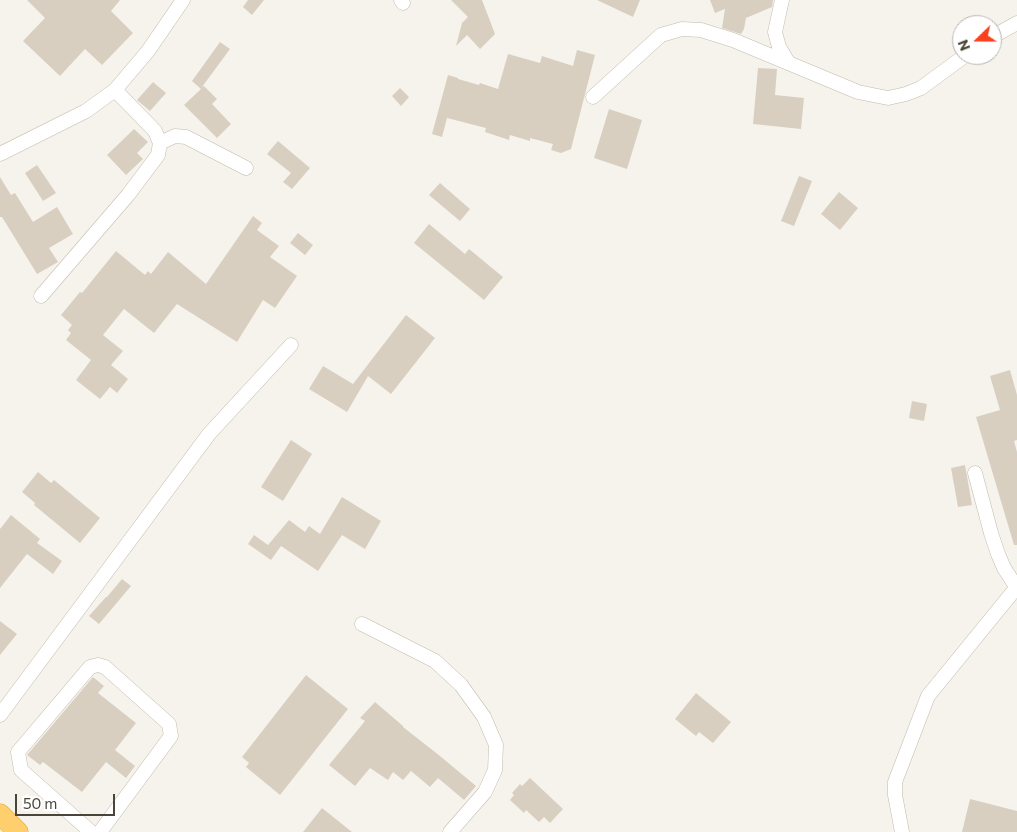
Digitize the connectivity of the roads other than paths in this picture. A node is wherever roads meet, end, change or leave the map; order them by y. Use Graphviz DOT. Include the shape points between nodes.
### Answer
graph roads {
  1 [pos="183,0"];
  2 [pos="782,0"];
  3 [pos="1015,24"];
  4 [pos="1002,31"];
  5 [pos="788,62"];
  6 [pos="953,65"];
  7 [pos="116,90"];
  8 [pos="593,97"];
  9 [pos="160,143"];
  10 [pos="0,154"];
  11 [pos="246,168"];
  12 [pos="41,296"];
  13 [pos="291,345"];
  14 [pos="975,473"];
  15 [pos="1017,588"];
  16 [pos="362,624"];
  17 [pos="0,715"];
  18 [pos="0,814"];
  19 [pos="18,832"];
  20 [pos="91,832"];
  21 [pos="100,832"];
  22 [pos="450,832"];
  23 [pos="902,832"];
  1 -- 7 [label="street"];
  2 -- 5 [label="street" via="775,32"];
  3 -- 4 [label="street"];
  5 -- 6 [label="street" via="858,92 888,98 922,88"];
  5 -- 8 [label="street" via="701,30 682,29 661,35"];
  7 -- 9 [label="street" via="155,131"];
  7 -- 10 [label="street" via="86,111"];
  9 -- 11 [label="street" via="175,136 186,137"];
  9 -- 12 [label="street" via="158,155 128,195"];
  13 -- 17 [label="street" via="209,434"];
  14 -- 15 [label="street" via="998,554"];
  15 -- 23 [label="street" via="928,696 895,782"];
  16 -- 22 [label="street" via="435,661 461,685 484,716 496,745 495,770 485,792"];
  18 -- 19 [label="highway"];
  20 -- 21 [label="street" via="21,770 18,752 90,668 98,665 106,667 169,724 172,736"];
}
